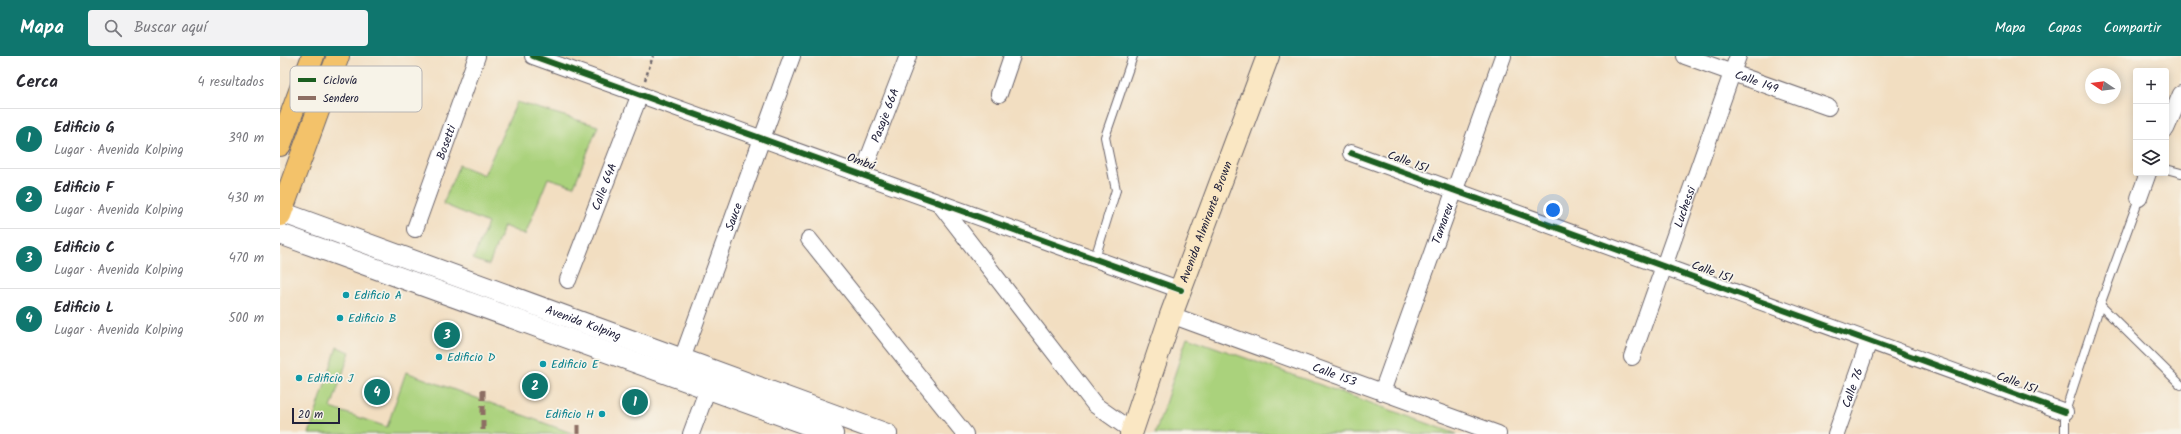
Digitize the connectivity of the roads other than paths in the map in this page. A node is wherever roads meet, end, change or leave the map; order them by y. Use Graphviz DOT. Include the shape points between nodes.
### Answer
graph roads {
  1 [pos="313,56"];
  2 [pos="338,56"];
  3 [pos="476,56"];
  4 [pos="533,56"];
  5 [pos="792,56"];
  6 [pos="908,56"];
  7 [pos="1012,56"];
  8 [pos="1133,56"];
  9 [pos="1268,56"];
  10 [pos="1503,56"];
  11 [pos="1685,56"];
  12 [pos="1738,56"];
  13 [pos="309,66"];
  14 [pos="334,66"];
  15 [pos="1732,73"];
  16 [pos="640,94"];
  17 [pos="999,94"];
  18 [pos="2181,94"];
  19 [pos="1828,107"];
  20 [pos="292,112"];
  21 [pos="317,112"];
  22 [pos="2169,122"];
  23 [pos="762,138"];
  24 [pos="280,145"];
  25 [pos="1352,154"];
  26 [pos="2169,170"];
  27 [pos="2181,173"];
  28 [pos="862,175"];
  29 [pos="2147,176"];
  30 [pos="1455,191"];
  31 [pos="2139,198"];
  32 [pos="939,203"];
  33 [pos="280,212"];
  34 [pos="415,229"];
  35 [pos="280,234"];
  36 [pos="809,238"];
  37 [pos="1095,258"];
  38 [pos="1664,266"];
  39 [pos="568,280"];
  40 [pos="1181,290"];
  41 [pos="2100,305"];
  42 [pos="1171,315"];
  43 [pos="1869,341"];
  44 [pos="1632,357"];
  45 [pos="682,359"];
  46 [pos="676,377"];
  47 [pos="711,380"];
  48 [pos="2181,385"];
  49 [pos="1382,392"];
  50 [pos="2065,412"];
  51 [pos="1131,432"];
  52 [pos="691,434"];
  53 [pos="833,434"];
  54 [pos="887,434"];
  55 [pos="965,434"];
  56 [pos="1498,434"];
  57 [pos="1836,434"];
  58 [pos="2065,434"];
  1 -- 13 [label="main road"];
  2 -- 14 [label="main road"];
  3 -- 34 [label="street, Bosetti"];
  4 -- 16 [label="street, Ombú"];
  5 -- 23 [label="street, Sauce"];
  6 -- 28 [label="street, Pasaje 66A"];
  7 -- 17 [label="street"];
  8 -- 37 [label="lane" via="1105,137 1116,190"];
  9 -- 40 [label="main road, Avenida Almirante Brown"];
  10 -- 30 [label="street, Tamareu"];
  11 -- 15 [label="street, Calle 149"];
  12 -- 15 [label="street, Luchessi"];
  15 -- 19 [label="street, Calle 149"];
  15 -- 38 [label="street, Luchessi"];
  16 -- 23 [label="street, Ombú"];
  16 -- 39 [label="street, Calle 64A"];
  18 -- 22 [label="street"];
  20 -- 24 [label="main road"];
  21 -- 33 [label="main road"];
  23 -- 28 [label="street, Ombú"];
  23 -- 45 [label="street, Sauce"];
  25 -- 30 [label="street, Calle 151"];
  26 -- 27 [label="lane"];
  28 -- 32 [label="street, Ombú"];
  29 -- 31 [label="street"];
  30 -- 38 [label="street, Calle 151"];
  30 -- 49 [label="street, Tamareu"];
  31 -- 41 [label="lane"];
  32 -- 37 [label="street, Ombú"];
  32 -- 51 [label="street" via="1095,405"];
  33 -- 45 [label="street, Avenida Kolping"];
  35 -- 46 [label="street, Avenida Kolping"];
  36 -- 55 [label="street"];
  37 -- 40 [label="street, Ombú"];
  38 -- 43 [label="street, Calle 151"];
  38 -- 44 [label="street, Luchessi"];
  40 -- 42 [label="main road, Avenida Almirante Brown"];
  41 -- 48 [label="lane"];
  41 -- 50 [label="lane"];
  42 -- 49 [label="street, Calle 153"];
  42 -- 51 [label="main road, Avenida Almirante Brown"];
  43 -- 50 [label="street, Calle 151"];
  43 -- 57 [label="street, Calle 76"];
  45 -- 46 [label="street, Sauce"];
  45 -- 47 [label="street, Avenida Kolping"];
  46 -- 47 [label="street, Avenida Kolping"];
  47 -- 52 [label="street"];
  47 -- 53 [label="street, Avenida Kolping"];
  47 -- 54 [label="street, Avenida Kolping"];
  49 -- 56 [label="street, Calle 153"];
  50 -- 58 [label="lane"];
}
